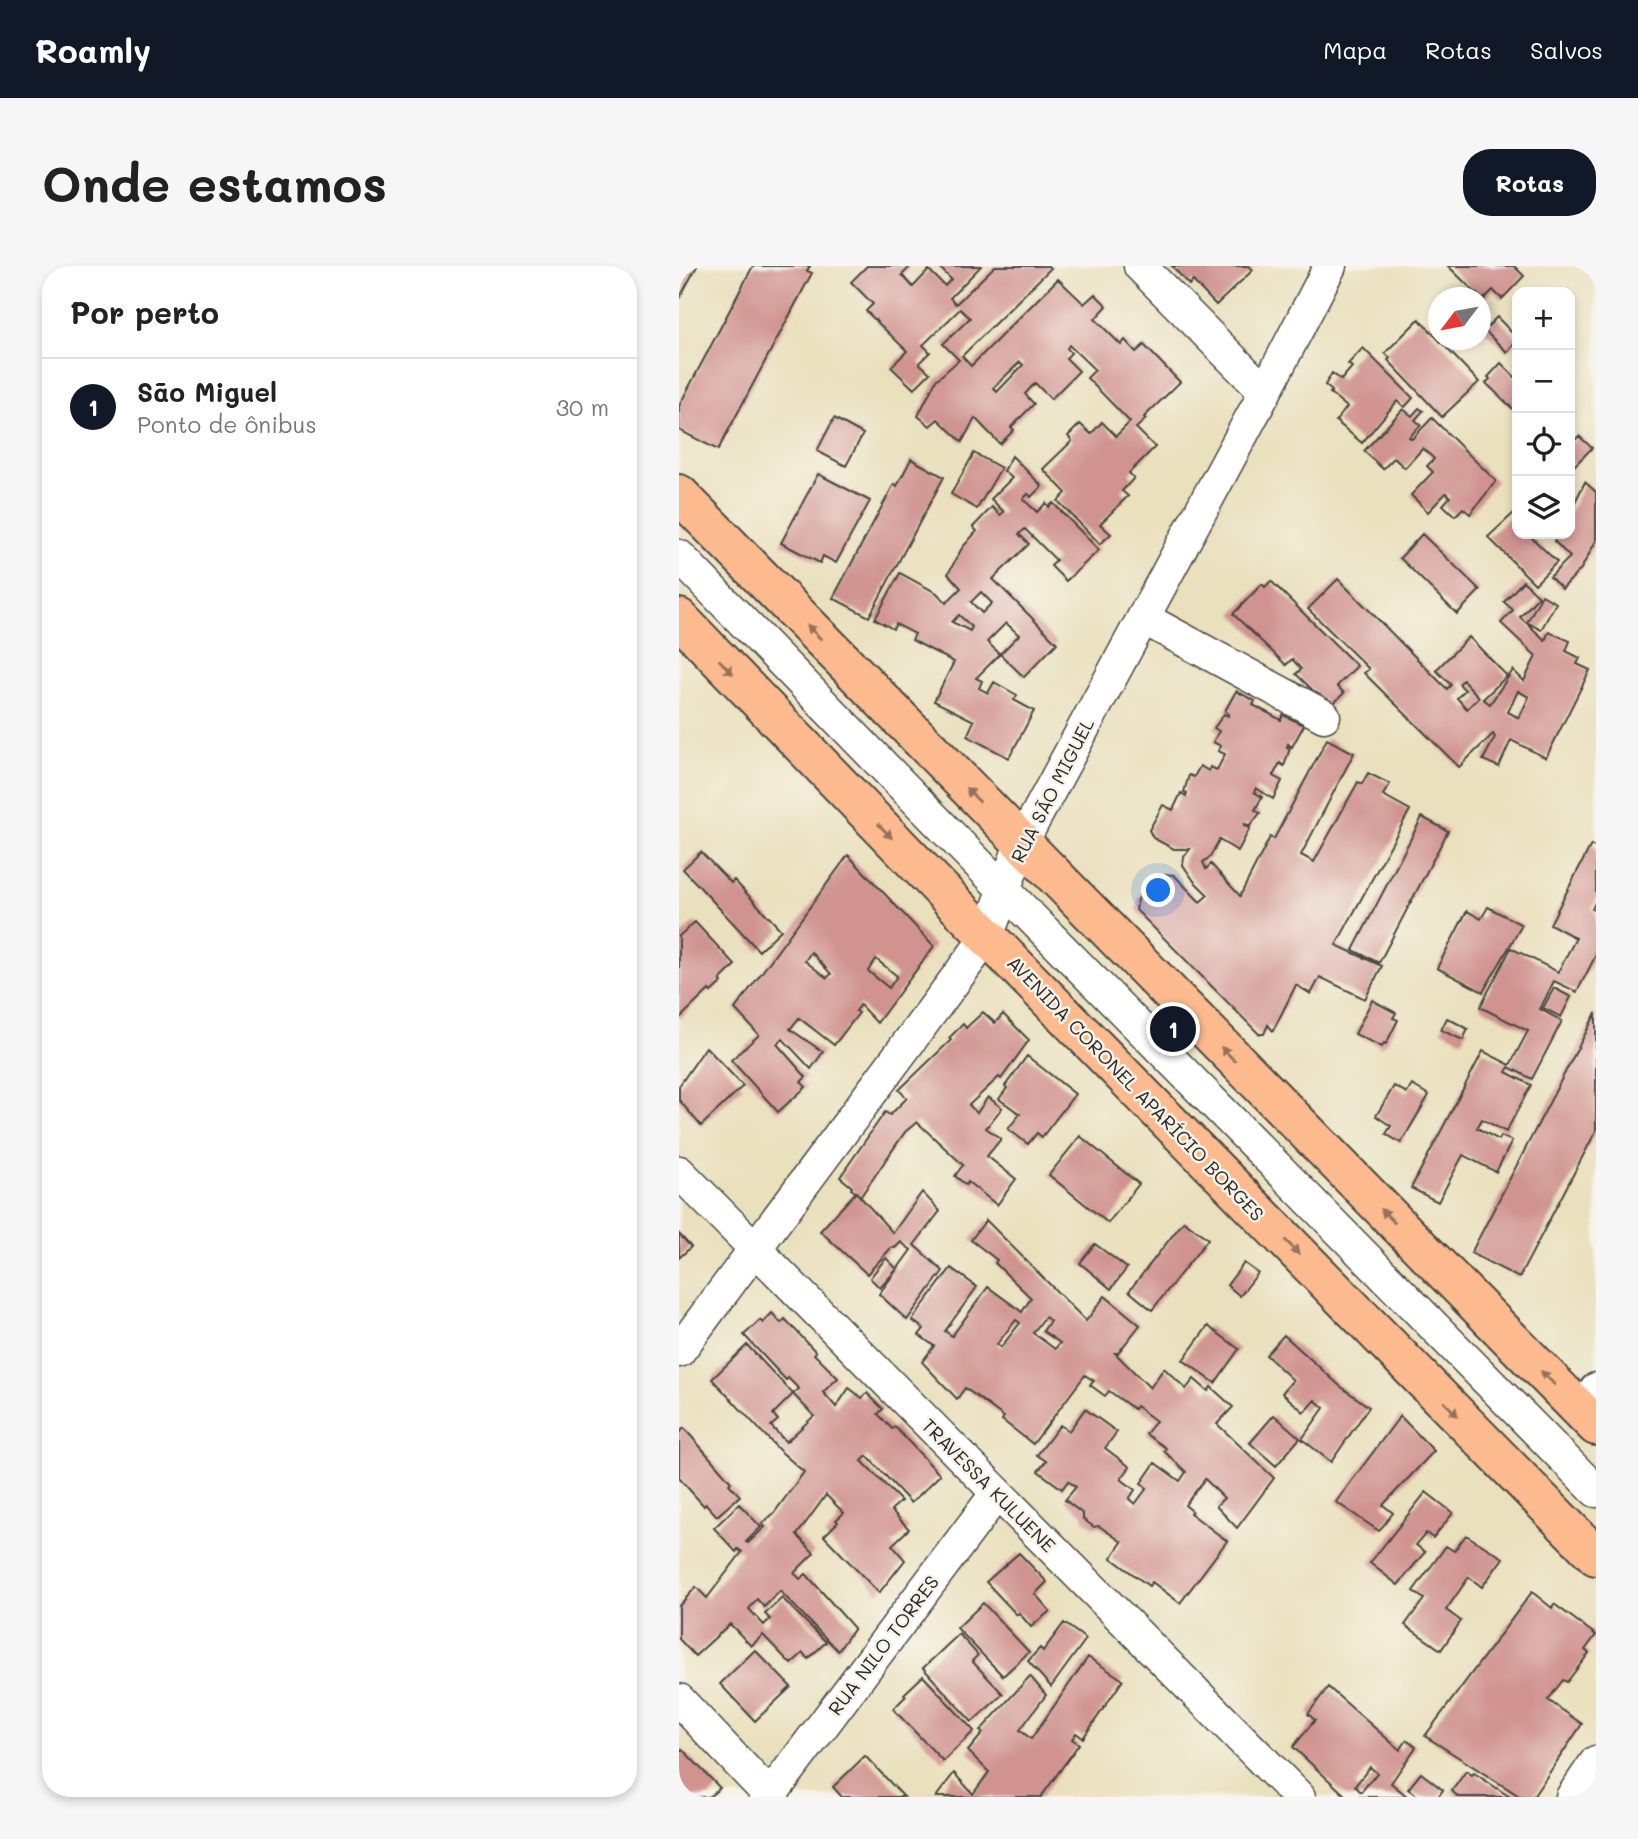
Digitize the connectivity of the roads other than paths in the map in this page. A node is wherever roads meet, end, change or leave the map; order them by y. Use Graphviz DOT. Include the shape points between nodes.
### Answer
graph roads {
  1 [pos="1140,266"];
  2 [pos="1329,266"];
  3 [pos="1265,391"];
  4 [pos="679,494"];
  5 [pos="679,556"];
  6 [pos="679,618"];
  7 [pos="1143,618"];
  8 [pos="1324,716"];
  9 [pos="1021,844"];
  10 [pos="1004,890"];
  11 [pos="987,937"];
  12 [pos="679,1172"];
  13 [pos="755,1249"];
  14 [pos="679,1351"];
  15 [pos="1592,1410"];
  16 [pos="1596,1491"];
  17 [pos="997,1493"];
  18 [pos="1596,1556"];
  19 [pos="679,1700"];
  20 [pos="1596,1762"];
  21 [pos="770,1797"];
  22 [pos="1300,1797"];
  23 [pos="1572,1797"];
  1 -- 3 [label="street"];
  2 -- 3 [label="street, RUA SÃO MIGUEL"];
  3 -- 7 [label="street, RUA SÃO MIGUEL"];
  9 -- 4 [label="main road, one-way"];
  5 -- 10 [label="street"];
  6 -- 11 [label="main road, AVENIDA CORONEL APARÍCIO BORGES, one-way"];
  7 -- 8 [label="street"];
  7 -- 9 [label="street, RUA SÃO MIGUEL"];
  9 -- 10 [label="street, RUA SÃO MIGUEL"];
  15 -- 9 [label="main road, one-way"];
  10 -- 11 [label="street, RUA SÃO MIGUEL"];
  10 -- 16 [label="street"];
  11 -- 13 [label="street, RUA SÃO MIGUEL"];
  11 -- 18 [label="main road, AVENIDA CORONEL APARÍCIO BORGES, one-way"];
  12 -- 13 [label="street, TRAVESSA KULUENE"];
  13 -- 14 [label="street, RUA SÃO MIGUEL"];
  13 -- 17 [label="street, TRAVESSA KULUENE"];
  17 -- 21 [label="street, RUA NILO TORRES"];
  17 -- 22 [label="street, TRAVESSA KULUENE"];
  19 -- 21 [label="street"];
  20 -- 23 [label="street"];
}
